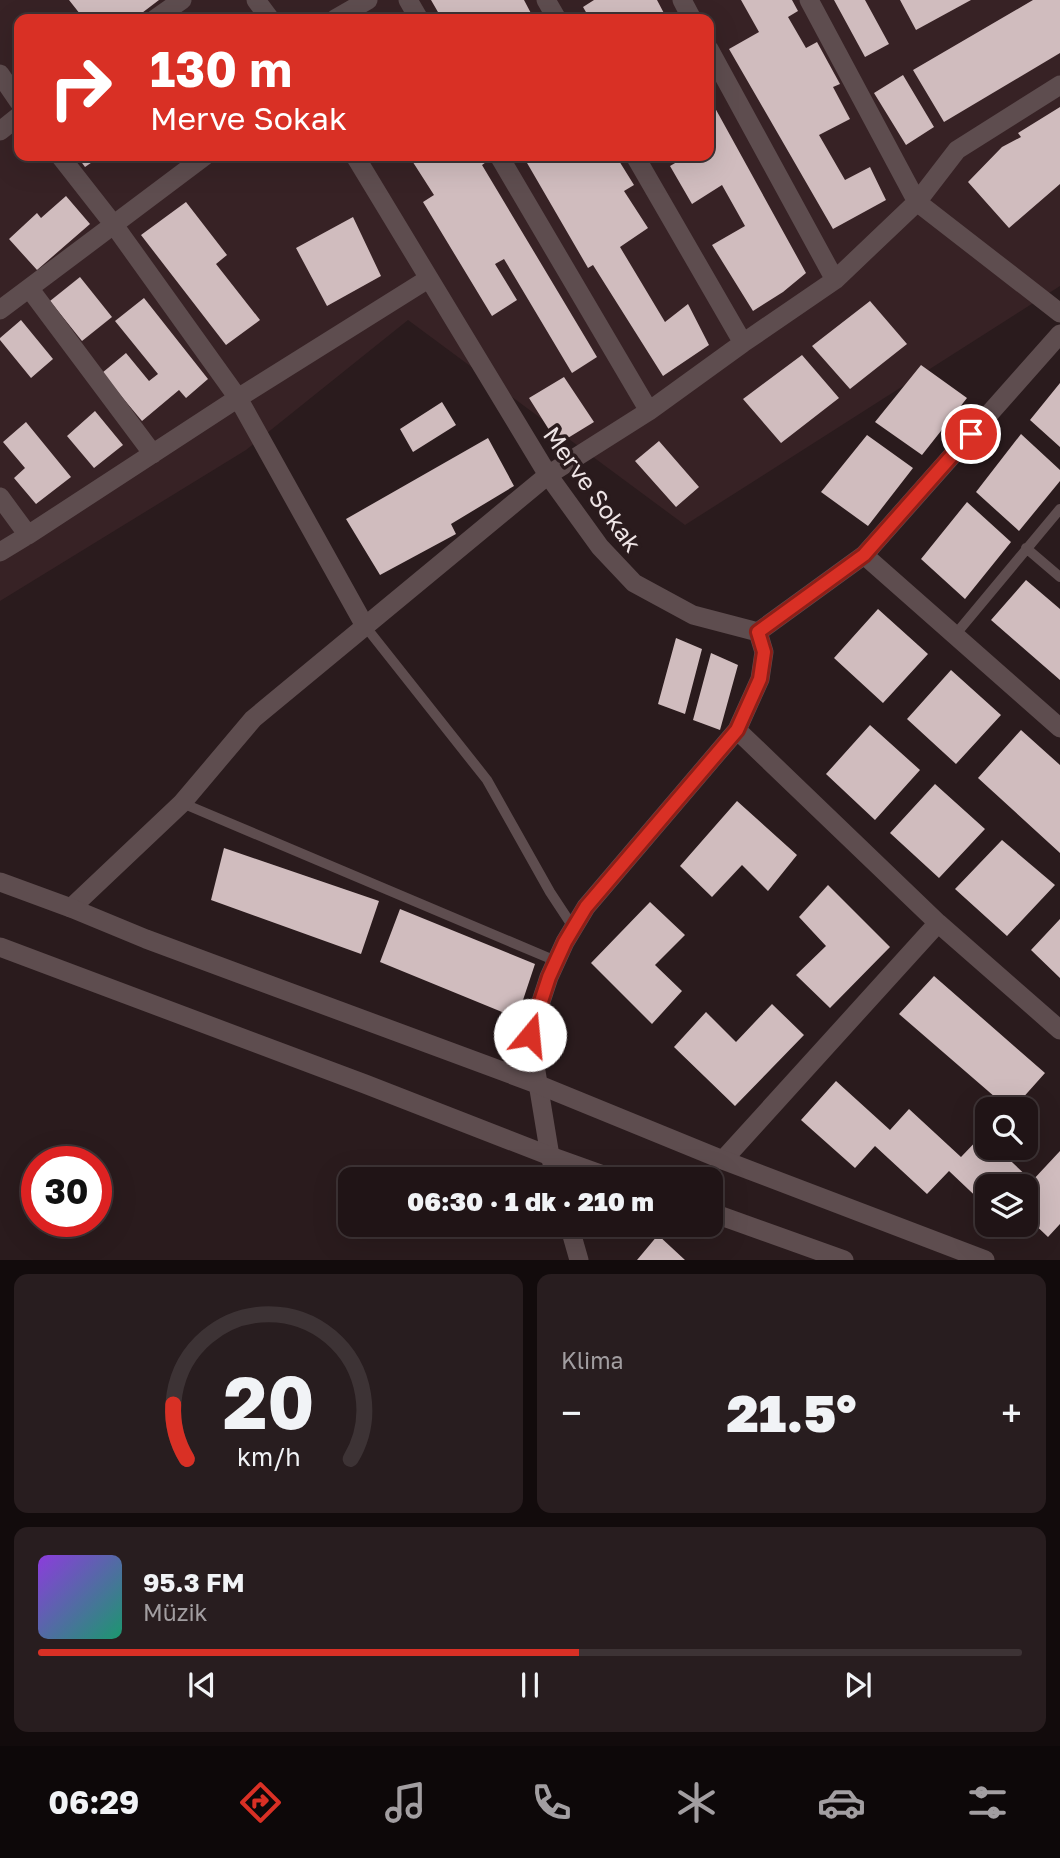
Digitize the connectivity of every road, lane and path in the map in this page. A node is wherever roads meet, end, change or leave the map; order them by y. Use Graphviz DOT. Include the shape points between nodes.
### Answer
graph roads {
  1 [pos="181,0"];
  2 [pos="368,0"];
  3 [pos="809,0"];
  4 [pos="162,14"];
  5 [pos="344,14"];
  6 [pos="714,58"];
  7 [pos="0,75"];
  8 [pos="1060,85"];
  9 [pos="14,95"];
  10 [pos="14,120"];
  11 [pos="0,131"];
  12 [pos="64,161"];
  13 [pos="198,161"];
  14 [pos="358,161"];
  15 [pos="502,161"];
  16 [pos="638,161"];
  17 [pos="917,202"];
  18 [pos="114,225"];
  19 [pos="428,279"];
  20 [pos="835,280"];
  21 [pos="29,288"];
  22 [pos="0,310"];
  23 [pos="1060,313"];
  24 [pos="1060,334"];
  25 [pos="743,343"];
  26 [pos="238,398"];
  27 [pos="649,411"];
  28 [pos="153,454"];
  29 [pos="548,475"];
  30 [pos="0,497"];
  31 [pos="1060,509"];
  32 [pos="28,535"];
  33 [pos="1026,548"];
  34 [pos="0,552"];
  35 [pos="864,555"];
  36 [pos="1060,577"];
  37 [pos="365,626"];
  38 [pos="758,632"];
  39 [pos="955,635"];
  40 [pos="1060,728"];
  41 [pos="737,730"];
  42 [pos="183,803"];
  43 [pos="0,882"];
  44 [pos="72,908"];
  45 [pos="938,923"];
  46 [pos="573,927"];
  47 [pos="0,947"];
  48 [pos="556,961"];
  49 [pos="1060,1030"];
  50 [pos="537,1084"];
  51 [pos="550,1156"];
  52 [pos="723,1160"];
  53 [pos="553,1167"];
  54 [pos="581,1167"];
  55 [pos="723,1217"];
  56 [pos="573,1237"];
  57 [pos="579,1259"];
  58 [pos="845,1259"];
  59 [pos="985,1259"];
  1 -- 4 [label="street"];
  2 -- 5 [label="street"];
  3 -- 17 [label="street"];
  6 -- 20 [label="street"];
  7 -- 9 [label="street"];
  8 -- 17 [label="street" via="957,150"];
  10 -- 11 [label="street"];
  12 -- 18 [label="street"];
  13 -- 18 [label="street"];
  14 -- 19 [label="street, Merve Sokak"];
  15 -- 27 [label="street"];
  16 -- 25 [label="street"];
  17 -- 20 [label="street"];
  17 -- 23 [label="street"];
  18 -- 21 [label="street"];
  18 -- 26 [label="street"];
  19 -- 26 [label="street"];
  19 -- 29 [label="street, Merve Sokak"];
  20 -- 25 [label="street"];
  21 -- 22 [label="street"];
  21 -- 28 [label="street"];
  24 -- 35 [label="street"];
  25 -- 27 [label="street"];
  26 -- 28 [label="street"];
  26 -- 37 [label="street"];
  27 -- 29 [label="street"];
  28 -- 32 [label="street"];
  29 -- 37 [label="street"];
  29 -- 38 [label="street, Merve Sokak" via="600,547 634,583 693,615"];
  30 -- 32 [label="street"];
  31 -- 33 [label="lane"];
  32 -- 34 [label="street"];
  33 -- 36 [label="lane"];
  33 -- 39 [label="lane"];
  35 -- 38 [label="street"];
  35 -- 39 [label="street"];
  37 -- 42 [label="street" via="253,719"];
  37 -- 46 [label="lane" via="488,780"];
  38 -- 41 [label="street" via="764,652 760,679"];
  39 -- 40 [label="street"];
  41 -- 45 [label="street"];
  41 -- 46 [label="street"];
  42 -- 44 [label="street"];
  42 -- 48 [label="lane"];
  43 -- 44 [label="street"];
  44 -- 50 [label="street"];
  45 -- 49 [label="street"];
  45 -- 52 [label="street"];
  46 -- 48 [label="street"];
  47 -- 51 [label="street"];
  48 -- 50 [label="street" via="530,1035"];
  50 -- 51 [label="street"];
  50 -- 52 [label="street"];
  51 -- 53 [label="street"];
  51 -- 54 [label="street"];
  52 -- 59 [label="street"];
  55 -- 58 [label="street"];
  56 -- 57 [label="street"];
}
